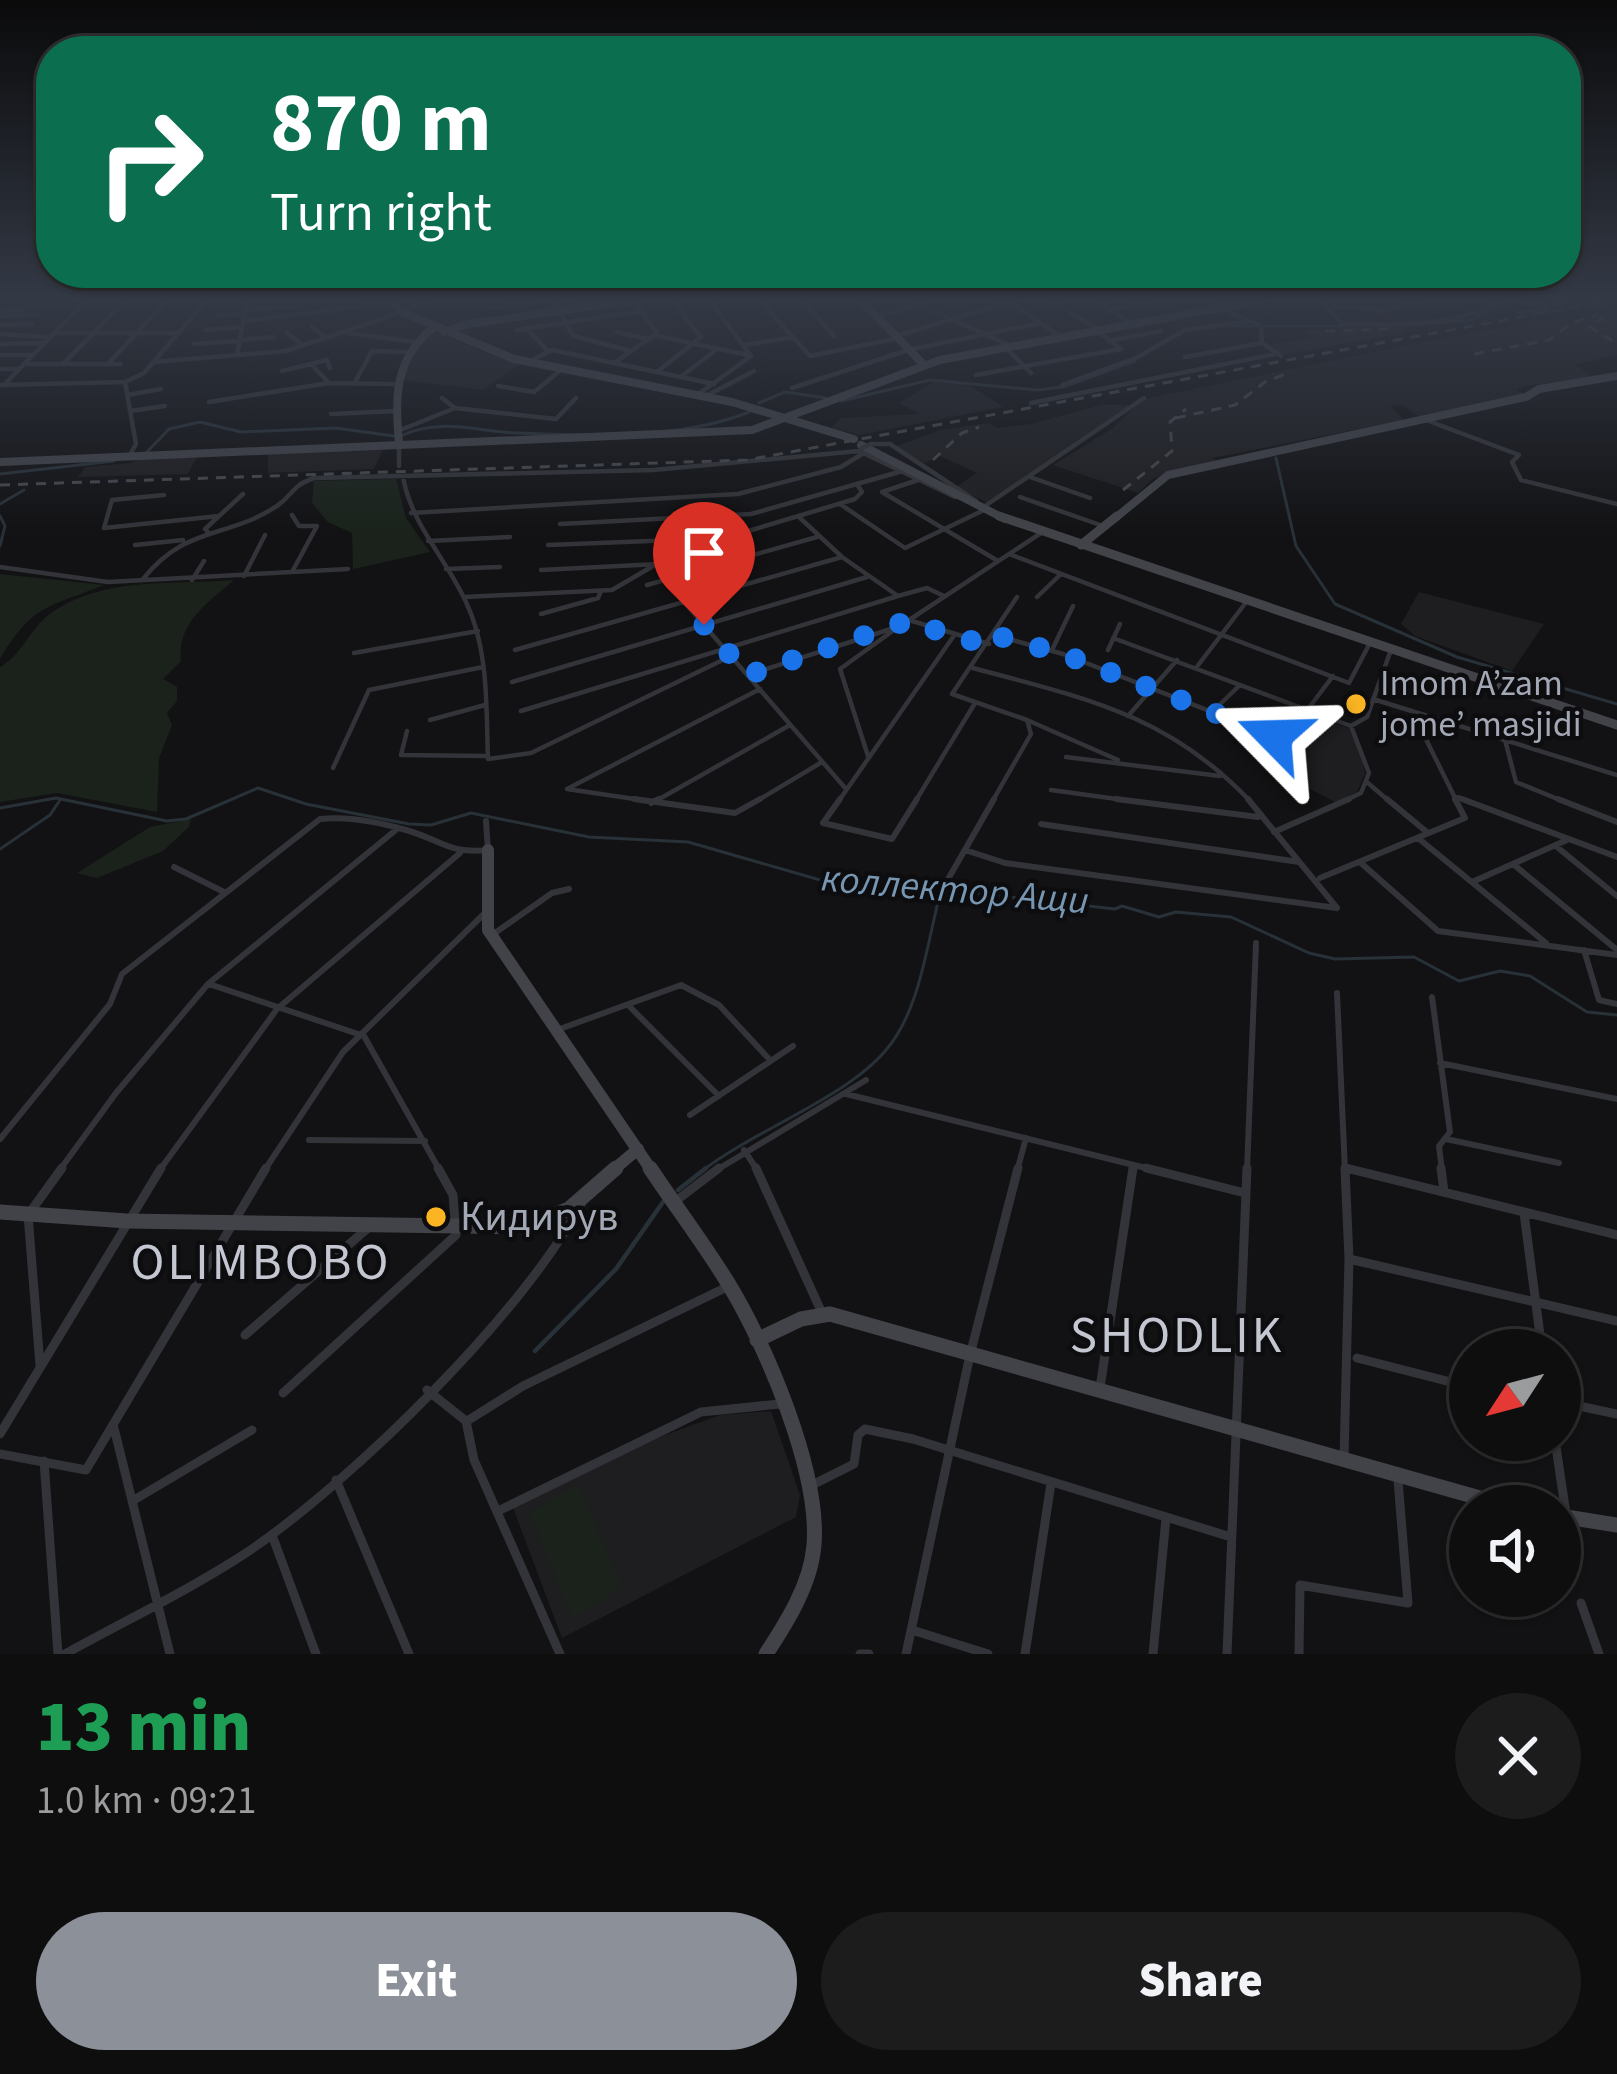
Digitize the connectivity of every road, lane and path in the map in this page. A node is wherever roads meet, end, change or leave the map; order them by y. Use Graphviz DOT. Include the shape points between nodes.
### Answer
graph roads {
  1 [pos="130,378"];
  2 [pos="324,378"];
  3 [pos="357,378"];
  4 [pos="397,378"];
  5 [pos="550,378"];
  6 [pos="609,378"];
  7 [pos="687,378"];
  8 [pos="722,378"];
  9 [pos="739,378"];
  10 [pos="822,378"];
  11 [pos="888,378"];
  12 [pos="1081,378"];
  13 [pos="1159,378"];
  14 [pos="1603,378"];
  15 [pos="125,382"];
  16 [pos="329,383"];
  17 [pos="354,384"];
  18 [pos="394,384"];
  19 [pos="714,384"];
  20 [pos="2,385"];
  21 [pos="1062,385"];
  22 [pos="498,386"];
  23 [pos="792,388"];
  24 [pos="161,389"];
  25 [pos="529,392"];
  26 [pos="127,394"];
  27 [pos="701,396"];
  28 [pos="442,398"];
  29 [pos="576,398"];
  30 [pos="1144,398"];
  31 [pos="522,401"];
  32 [pos="209,402"];
  33 [pos="1031,403"];
  34 [pos="165,406"];
  35 [pos="455,408"];
  36 [pos="130,411"];
  37 [pos="396,411"];
  38 [pos="331,414"];
  39 [pos="511,414"];
  40 [pos="783,418"];
  41 [pos="1426,420"];
  42 [pos="506,425"];
  43 [pos="398,430"];
  44 [pos="399,444"];
  45 [pos="860,446"];
  46 [pos="136,453"];
  47 [pos="0,462"];
  48 [pos="399,466"];
  49 [pos="898,472"];
  50 [pos="403,477"];
  51 [pos="1030,477"];
  52 [pos="918,480"];
  53 [pos="856,484"];
  54 [pos="243,494"];
  55 [pos="164,495"];
  56 [pos="1019,497"];
  57 [pos="1090,498"];
  58 [pos="840,504"];
  59 [pos="1617,504"];
  60 [pos="980,506"];
  61 [pos="410,513"];
  62 [pos="292,515"];
  63 [pos="219,516"];
  64 [pos="740,516"];
  65 [pos="799,518"];
  66 [pos="560,524"];
  67 [pos="1103,526"];
  68 [pos="208,532"];
  69 [pos="942,532"];
  70 [pos="1041,533"];
  71 [pos="265,535"];
  72 [pos="510,537"];
  73 [pos="818,537"];
  74 [pos="701,539"];
  75 [pos="187,540"];
  76 [pos="428,541"];
  77 [pos="715,542"];
  78 [pos="135,544"];
  79 [pos="1082,544"];
  80 [pos="548,545"];
  81 [pos="1010,554"];
  82 [pos="842,557"];
  83 [pos="998,561"];
  84 [pos="204,562"];
  85 [pos="662,564"];
  86 [pos="500,567"];
  87 [pos="0,568"];
  88 [pos="348,569"];
  89 [pos="446,569"];
  90 [pos="542,570"];
  91 [pos="292,572"];
  92 [pos="1060,574"];
  93 [pos="244,576"];
  94 [pos="867,577"];
  95 [pos="143,579"];
  96 [pos="192,580"];
  97 [pos="665,580"];
  98 [pos="647,585"];
  99 [pos="601,591"];
  100 [pos="898,596"];
  101 [pos="464,597"];
  102 [pos="946,597"];
  103 [pos="1017,597"];
  104 [pos="1037,597"];
  105 [pos="1247,601"];
  106 [pos="685,602"];
  107 [pos="1072,606"];
  108 [pos="541,614"];
  109 [pos="910,620"];
  110 [pos="1120,624"];
  111 [pos="704,625"];
  112 [pos="900,626"];
  113 [pos="478,632"];
  114 [pos="994,635"];
  115 [pos="1222,636"];
  116 [pos="953,637"];
  117 [pos="1113,638"];
  118 [pos="1371,642"];
  119 [pos="989,644"];
  120 [pos="725,649"];
  121 [pos="1391,649"];
  122 [pos="515,650"];
  123 [pos="1052,650"];
  124 [pos="1108,650"];
  125 [pos="354,653"];
  126 [pos="733,655"];
  127 [pos="1177,660"];
  128 [pos="483,668"];
  129 [pos="973,668"];
  130 [pos="1196,668"];
  131 [pos="748,675"];
  132 [pos="1333,676"];
  133 [pos="512,682"];
  134 [pos="1241,684"];
  135 [pos="760,689"];
  136 [pos="1154,689"];
  137 [pos="1373,699"];
  138 [pos="975,704"];
  139 [pos="485,705"];
  140 [pos="1308,709"];
  141 [pos="521,711"];
  142 [pos="1213,711"];
  143 [pos="1412,711"];
  144 [pos="1126,717"];
  145 [pos="430,720"];
  146 [pos="1027,720"];
  147 [pos="1617,723"];
  148 [pos="790,725"];
  149 [pos="1351,726"];
  150 [pos="407,731"];
  151 [pos="1274,736"];
  152 [pos="1505,740"];
  153 [pos="488,755"];
  154 [pos="868,756"];
  155 [pos="1066,757"];
  156 [pos="822,762"];
  157 [pos="1127,764"];
  158 [pos="333,768"];
  159 [pos="1617,775"];
  160 [pos="1223,776"];
  161 [pos="1368,783"];
  162 [pos="846,789"];
  163 [pos="1051,790"];
  164 [pos="1457,796"];
  165 [pos="648,804"];
  166 [pos="1261,818"];
  167 [pos="487,821"];
  168 [pos="1617,822"];
  169 [pos="1041,824"];
  170 [pos="397,829"];
  171 [pos="1274,832"];
  172 [pos="1428,833"];
  173 [pos="1418,838"];
  174 [pos="1569,838"];
  175 [pos="1557,847"];
  176 [pos="488,850"];
  177 [pos="964,850"];
  178 [pos="460,853"];
  179 [pos="1617,857"];
  180 [pos="1303,862"];
  181 [pos="1361,863"];
  182 [pos="1513,864"];
  183 [pos="174,867"];
  184 [pos="1318,878"];
  185 [pos="947,881"];
  186 [pos="1472,882"];
  187 [pos="569,889"];
  188 [pos="224,892"];
  189 [pos="1617,896"];
  190 [pos="488,910"];
  191 [pos="492,935"];
  192 [pos="1256,943"];
  193 [pos="1549,945"];
  194 [pos="1584,950"];
  195 [pos="1617,953"];
  196 [pos="208,984"];
  197 [pos="1337,993"];
  198 [pos="1432,997"];
  199 [pos="1617,1004"];
  200 [pos="630,1007"];
  201 [pos="277,1009"];
  202 [pos="557,1030"];
  203 [pos="364,1036"];
  204 [pos="793,1046"];
  205 [pos="770,1060"];
  206 [pos="1440,1063"];
  207 [pos="866,1080"];
  208 [pos="846,1094"];
  209 [pos="719,1096"];
  210 [pos="1617,1099"];
  211 [pos="690,1115"];
  212 [pos="1026,1138"];
  213 [pos="0,1139"];
  214 [pos="1445,1139"];
  215 [pos="309,1140"];
  216 [pos="425,1142"];
  217 [pos="638,1149"];
  218 [pos="744,1150"];
  219 [pos="1559,1163"];
  220 [pos="1134,1165"];
  221 [pos="1344,1168"];
  222 [pos="1444,1192"];
  223 [pos="1245,1193"];
  224 [pos="583,1199"];
  225 [pos="674,1202"];
  226 [pos="0,1212"];
  227 [pos="1524,1213"];
  228 [pos="28,1215"];
  229 [pos="127,1221"];
  230 [pos="230,1223"];
  231 [pos="370,1226"];
  232 [pos="458,1227"];
  233 [pos="1617,1235"];
  234 [pos="1349,1259"];
  235 [pos="730,1286"];
  236 [pos="1535,1302"];
  237 [pos="822,1313"];
  238 [pos="1617,1321"];
  239 [pos="1539,1329"];
  240 [pos="245,1335"];
  241 [pos="757,1340"];
  242 [pos="970,1355"];
  243 [pos="1357,1358"];
  244 [pos="41,1369"];
  245 [pos="1449,1382"];
  246 [pos="428,1390"];
  247 [pos="1100,1392"];
  248 [pos="283,1393"];
  249 [pos="780,1404"];
  250 [pos="1581,1406"];
  251 [pos="1617,1414"];
  252 [pos="466,1421"];
  253 [pos="114,1428"];
  254 [pos="252,1430"];
  255 [pos="1235,1431"];
  256 [pos="0,1434"];
  257 [pos="948,1453"];
  258 [pos="0,1454"];
  259 [pos="1344,1461"];
  260 [pos="44,1462"];
  261 [pos="1397,1476"];
  262 [pos="336,1478"];
  263 [pos="1051,1483"];
  264 [pos="807,1488"];
  265 [pos="1449,1490"];
  266 [pos="134,1500"];
  267 [pos="497,1511"];
  268 [pos="1166,1518"];
  269 [pos="1581,1519"];
  270 [pos="1617,1525"];
  271 [pos="272,1535"];
  272 [pos="1232,1537"];
  273 [pos="157,1602"];
  274 [pos="1581,1603"];
  275 [pos="912,1630"];
  276 [pos="776,1653"];
  277 [pos="61,1654"];
  278 [pos="170,1654"];
  279 [pos="316,1654"];
  280 [pos="409,1654"];
  281 [pos="560,1654"];
  282 [pos="906,1654"];
  283 [pos="988,1654"];
  284 [pos="1025,1654"];
  285 [pos="1153,1654"];
  286 [pos="1227,1654"];
  287 [pos="1300,1654"];
  288 [pos="1599,1654"];
  1 -- 15 [label="street"];
  2 -- 16 [label="street"];
  3 -- 17 [label="street"];
  4 -- 18 [label="main road"];
  5 -- 25 [label="street"];
  6 -- 27 [label="main road"];
  7 -- 19 [label="street"];
  8 -- 19 [label="street"];
  9 -- 27 [label="street"];
  10 -- 23 [label="street"];
  11 -- 40 [label="main road"];
  12 -- 21 [label="street"];
  13 -- 33 [label="street"];
  14 -- 41 [label="main road"];
  15 -- 20 [label="street"];
  15 -- 26 [label="street"];
  16 -- 17 [label="street"];
  16 -- 32 [label="street"];
  17 -- 18 [label="street"];
  18 -- 37 [label="main road"];
  19 -- 27 [label="street"];
  22 -- 25 [label="street"];
  24 -- 26 [label="street"];
  25 -- 31 [label="street"];
  26 -- 36 [label="street"];
  27 -- 40 [label="main road"];
  28 -- 35 [label="street"];
  29 -- 39 [label="street" via="558,418"];
  30 -- 51 [label="street"];
  34 -- 36 [label="street"];
  35 -- 39 [label="street"];
  35 -- 43 [label="street"];
  36 -- 46 [label="street"];
  37 -- 38 [label="street"];
  37 -- 43 [label="main road"];
  39 -- 42 [label="street"];
  40 -- 44 [label="main road" via="741,431"];
  40 -- 45 [label="main road"];
  41 -- 59 [label="street" via="1519,454 1512,462 1521,480"];
  41 -- 67 [label="main road" via="1168,475"];
  43 -- 44 [label="main road"];
  44 -- 46 [label="main road"];
  44 -- 48 [label="street"];
  45 -- 49 [label="street"];
  45 -- 50 [label="street" via="691,468"];
  45 -- 60 [label="main road"];
  45 -- 61 [label="street" via="841,467 737,494"];
  46 -- 47 [label="main road"];
  49 -- 52 [label="street"];
  49 -- 53 [label="street"];
  50 -- 61 [label="street"];
  50 -- 68 [label="street" via="314,478 294,485 279,505"];
  51 -- 57 [label="street"];
  51 -- 60 [label="street"];
  52 -- 60 [label="street"];
  52 -- 69 [label="street" via="882,492"];
  53 -- 58 [label="street" via="862,493"];
  53 -- 64 [label="street"];
  54 -- 63 [label="street"];
  55 -- 63 [label="street" via="112,500 104,528"];
  56 -- 67 [label="street"];
  58 -- 65 [label="street"];
  58 -- 69 [label="street" via="905,548"];
  60 -- 69 [label="street"];
  60 -- 70 [label="main road"];
  60 -- 79 [label="main road"];
  61 -- 76 [label="street"];
  62 -- 91 [label="street" via="298,526 317,526"];
  63 -- 68 [label="street"];
  64 -- 66 [label="street"];
  64 -- 74 [label="street"];
  65 -- 73 [label="street"];
  65 -- 77 [label="street"];
  67 -- 79 [label="main road"];
  68 -- 75 [label="street"];
  69 -- 83 [label="street"];
  70 -- 79 [label="main road"];
  70 -- 81 [label="street"];
  71 -- 93 [label="street"];
  72 -- 76 [label="street"];
  73 -- 82 [label="street"];
  73 -- 97 [label="street"];
  74 -- 80 [label="street"];
  74 -- 85 [label="street"];
  75 -- 78 [label="street"];
  75 -- 95 [label="street" via="165,551"];
  76 -- 89 [label="street"];
  79 -- 105 [label="main road"];
  79 -- 118 [label="main road"];
  81 -- 83 [label="street"];
  81 -- 92 [label="street"];
  82 -- 94 [label="street"];
  82 -- 106 [label="street"];
  83 -- 102 [label="street"];
  84 -- 96 [label="street"];
  85 -- 90 [label="street"];
  85 -- 99 [label="street"];
  86 -- 89 [label="street"];
  87 -- 95 [label="street"];
  88 -- 91 [label="street"];
  89 -- 101 [label="street"];
  91 -- 93 [label="street"];
  92 -- 104 [label="street"];
  92 -- 115 [label="street"];
  93 -- 96 [label="street"];
  94 -- 100 [label="street"];
  94 -- 111 [label="street"];
  95 -- 96 [label="street"];
  97 -- 98 [label="street"];
  97 -- 106 [label="street"];
  99 -- 101 [label="street"];
  99 -- 108 [label="street"];
  100 -- 102 [label="street" via="928,588"];
  100 -- 120 [label="street"];
  101 -- 113 [label="street"];
  102 -- 109 [label="street"];
  103 -- 114 [label="street"];
  105 -- 115 [label="street"];
  105 -- 118 [label="main road"];
  106 -- 111 [label="street"];
  106 -- 122 [label="street"];
  107 -- 123 [label="street"];
  109 -- 112 [label="street"];
  109 -- 116 [label="street"];
  110 -- 117 [label="street"];
  111 -- 120 [label="street"];
  111 -- 133 [label="street"];
  112 -- 131 [label="street"];
  112 -- 154 [label="street" via="840,668"];
  113 -- 125 [label="street"];
  113 -- 128 [label="street"];
  114 -- 119 [label="street"];
  114 -- 123 [label="street"];
  115 -- 130 [label="street"];
  115 -- 132 [label="street"];
  116 -- 119 [label="street"];
  116 -- 154 [label="street"];
  117 -- 124 [label="street"];
  117 -- 127 [label="street"];
  118 -- 121 [label="main road"];
  118 -- 132 [label="street" via="1348,683"];
  119 -- 129 [label="street"];
  120 -- 126 [label="street"];
  120 -- 141 [label="street"];
  121 -- 137 [label="street"];
  121 -- 147 [label="main road"];
  123 -- 136 [label="street"];
  126 -- 131 [label="street"];
  126 -- 153 [label="street" via="531,753"];
  127 -- 130 [label="street"];
  127 -- 136 [label="street"];
  128 -- 139 [label="street"];
  128 -- 158 [label="street" via="369,690"];
  129 -- 138 [label="street" via="952,694"];
  129 -- 144 [label="street"];
  130 -- 134 [label="street"];
  131 -- 135 [label="street"];
  132 -- 140 [label="street"];
  134 -- 140 [label="street"];
  134 -- 142 [label="street"];
  135 -- 148 [label="street"];
  135 -- 165 [label="street" via="567,789"];
  136 -- 142 [label="street"];
  136 -- 144 [label="street"];
  137 -- 143 [label="street"];
  137 -- 149 [label="street" via="1367,717"];
  138 -- 146 [label="street"];
  138 -- 162 [label="street" via="892,839 823,823"];
  139 -- 145 [label="street"];
  139 -- 153 [label="street"];
  140 -- 149 [label="street"];
  142 -- 151 [label="street"];
  143 -- 152 [label="street"];
  143 -- 164 [label="street"];
  144 -- 160 [label="street" via="1187,743"];
  146 -- 157 [label="street"];
  146 -- 177 [label="street" via="1031,734"];
  148 -- 156 [label="street"];
  148 -- 165 [label="street"];
  149 -- 161 [label="street"];
  150 -- 153 [label="street" via="400,755"];
  152 -- 159 [label="street"];
  152 -- 168 [label="street" via="1516,782"];
  154 -- 162 [label="street"];
  155 -- 157 [label="street"];
  156 -- 162 [label="street"];
  156 -- 165 [label="street" via="735,813"];
  157 -- 160 [label="street"];
  160 -- 166 [label="street"];
  161 -- 171 [label="street" via="1356,797"];
  161 -- 172 [label="street"];
  163 -- 166 [label="street"];
  164 -- 172 [label="street" via="1466,818"];
  164 -- 174 [label="street"];
  166 -- 171 [label="street"];
  167 -- 176 [label="street"];
  169 -- 180 [label="street"];
  170 -- 178 [label="street"];
  170 -- 188 [label="street" via="324,817"];
  170 -- 196 [label="street"];
  171 -- 180 [label="street"];
  172 -- 173 [label="street"];
  173 -- 181 [label="street"];
  173 -- 186 [label="street"];
  174 -- 175 [label="street"];
  174 -- 179 [label="street"];
  175 -- 182 [label="street"];
  175 -- 189 [label="street"];
  176 -- 178 [label="street"];
  176 -- 190 [label="main road"];
  177 -- 184 [label="street" via="1337,908"];
  177 -- 185 [label="street"];
  178 -- 201 [label="street"];
  180 -- 184 [label="street"];
  181 -- 184 [label="street"];
  181 -- 193 [label="street" via="1438,931"];
  182 -- 186 [label="street"];
  182 -- 195 [label="street"];
  183 -- 188 [label="street"];
  186 -- 193 [label="street"];
  187 -- 191 [label="street"];
  188 -- 213 [label="street" via="122,974 110,1004"];
  190 -- 191 [label="main road"];
  190 -- 203 [label="street"];
  191 -- 202 [label="main road"];
  192 -- 223 [label="street"];
  193 -- 194 [label="street"];
  194 -- 195 [label="street"];
  194 -- 199 [label="street" via="1598,999"];
  196 -- 201 [label="street"];
  196 -- 228 [label="street"];
  197 -- 221 [label="street"];
  198 -- 206 [label="street"];
  200 -- 202 [label="street"];
  200 -- 205 [label="street" via="681,985 719,1005"];
  200 -- 209 [label="street"];
  201 -- 203 [label="street"];
  201 -- 229 [label="street"];
  202 -- 217 [label="main road"];
  203 -- 216 [label="street"];
  203 -- 230 [label="street" via="344,1052"];
  204 -- 205 [label="street"];
  205 -- 209 [label="street"];
  206 -- 210 [label="street"];
  206 -- 214 [label="street"];
  207 -- 208 [label="street"];
  208 -- 212 [label="street"];
  208 -- 218 [label="street"];
  209 -- 211 [label="street"];
  212 -- 220 [label="street"];
  212 -- 242 [label="street"];
  214 -- 219 [label="street"];
  214 -- 222 [label="street"];
  215 -- 216 [label="street"];
  216 -- 232 [label="street" via="453,1195"];
  217 -- 224 [label="main road"];
  217 -- 225 [label="main road"];
  218 -- 225 [label="street"];
  218 -- 237 [label="street"];
  220 -- 223 [label="street"];
  220 -- 247 [label="street"];
  221 -- 222 [label="street"];
  221 -- 234 [label="street"];
  222 -- 227 [label="street"];
  223 -- 255 [label="street"];
  224 -- 232 [label="main road" via="523,1227"];
  224 -- 246 [label="street" via="576,1222 531,1281"];
  225 -- 235 [label="main road"];
  226 -- 228 [label="main road"];
  227 -- 233 [label="street"];
  227 -- 236 [label="street"];
  228 -- 229 [label="main road"];
  228 -- 244 [label="street"];
  229 -- 230 [label="main road"];
  229 -- 244 [label="street"];
  230 -- 231 [label="main road"];
  230 -- 253 [label="street"];
  231 -- 232 [label="main road"];
  231 -- 240 [label="street"];
  232 -- 248 [label="street"];
  234 -- 236 [label="street"];
  234 -- 259 [label="street"];
  235 -- 241 [label="main road"];
  235 -- 252 [label="street"];
  236 -- 238 [label="street"];
  236 -- 239 [label="street"];
  237 -- 241 [label="main road"];
  237 -- 242 [label="main road"];
  241 -- 249 [label="main road"];
  242 -- 247 [label="main road"];
  242 -- 257 [label="street"];
  243 -- 245 [label="street"];
  244 -- 256 [label="street"];
  246 -- 252 [label="street"];
  246 -- 262 [label="street"];
  247 -- 255 [label="main road"];
  249 -- 264 [label="main road"];
  249 -- 267 [label="street" via="701,1412 665,1425"];
  250 -- 251 [label="street"];
  252 -- 267 [label="street"];
  253 -- 260 [label="street" via="86,1470"];
  253 -- 266 [label="street"];
  254 -- 266 [label="street"];
  255 -- 259 [label="main road"];
  255 -- 272 [label="street"];
  257 -- 263 [label="street"];
  257 -- 264 [label="street" via="865,1429 854,1464"];
  257 -- 275 [label="street"];
  258 -- 260 [label="street"];
  259 -- 261 [label="main road"];
  260 -- 277 [label="street"];
  261 -- 265 [label="main road"];
  261 -- 287 [label="street" via="1408,1603 1300,1586"];
  262 -- 271 [label="street"];
  262 -- 280 [label="street"];
  263 -- 268 [label="street"];
  263 -- 284 [label="street"];
  264 -- 276 [label="main road" via="810,1562"];
  266 -- 273 [label="street"];
  267 -- 281 [label="street"];
  268 -- 272 [label="street"];
  268 -- 285 [label="street"];
  269 -- 270 [label="main road"];
  271 -- 273 [label="street"];
  271 -- 279 [label="street"];
  272 -- 286 [label="street"];
  273 -- 277 [label="street"];
  273 -- 278 [label="street"];
  274 -- 288 [label="street"];
  275 -- 282 [label="street"];
  275 -- 283 [label="street"];
}
